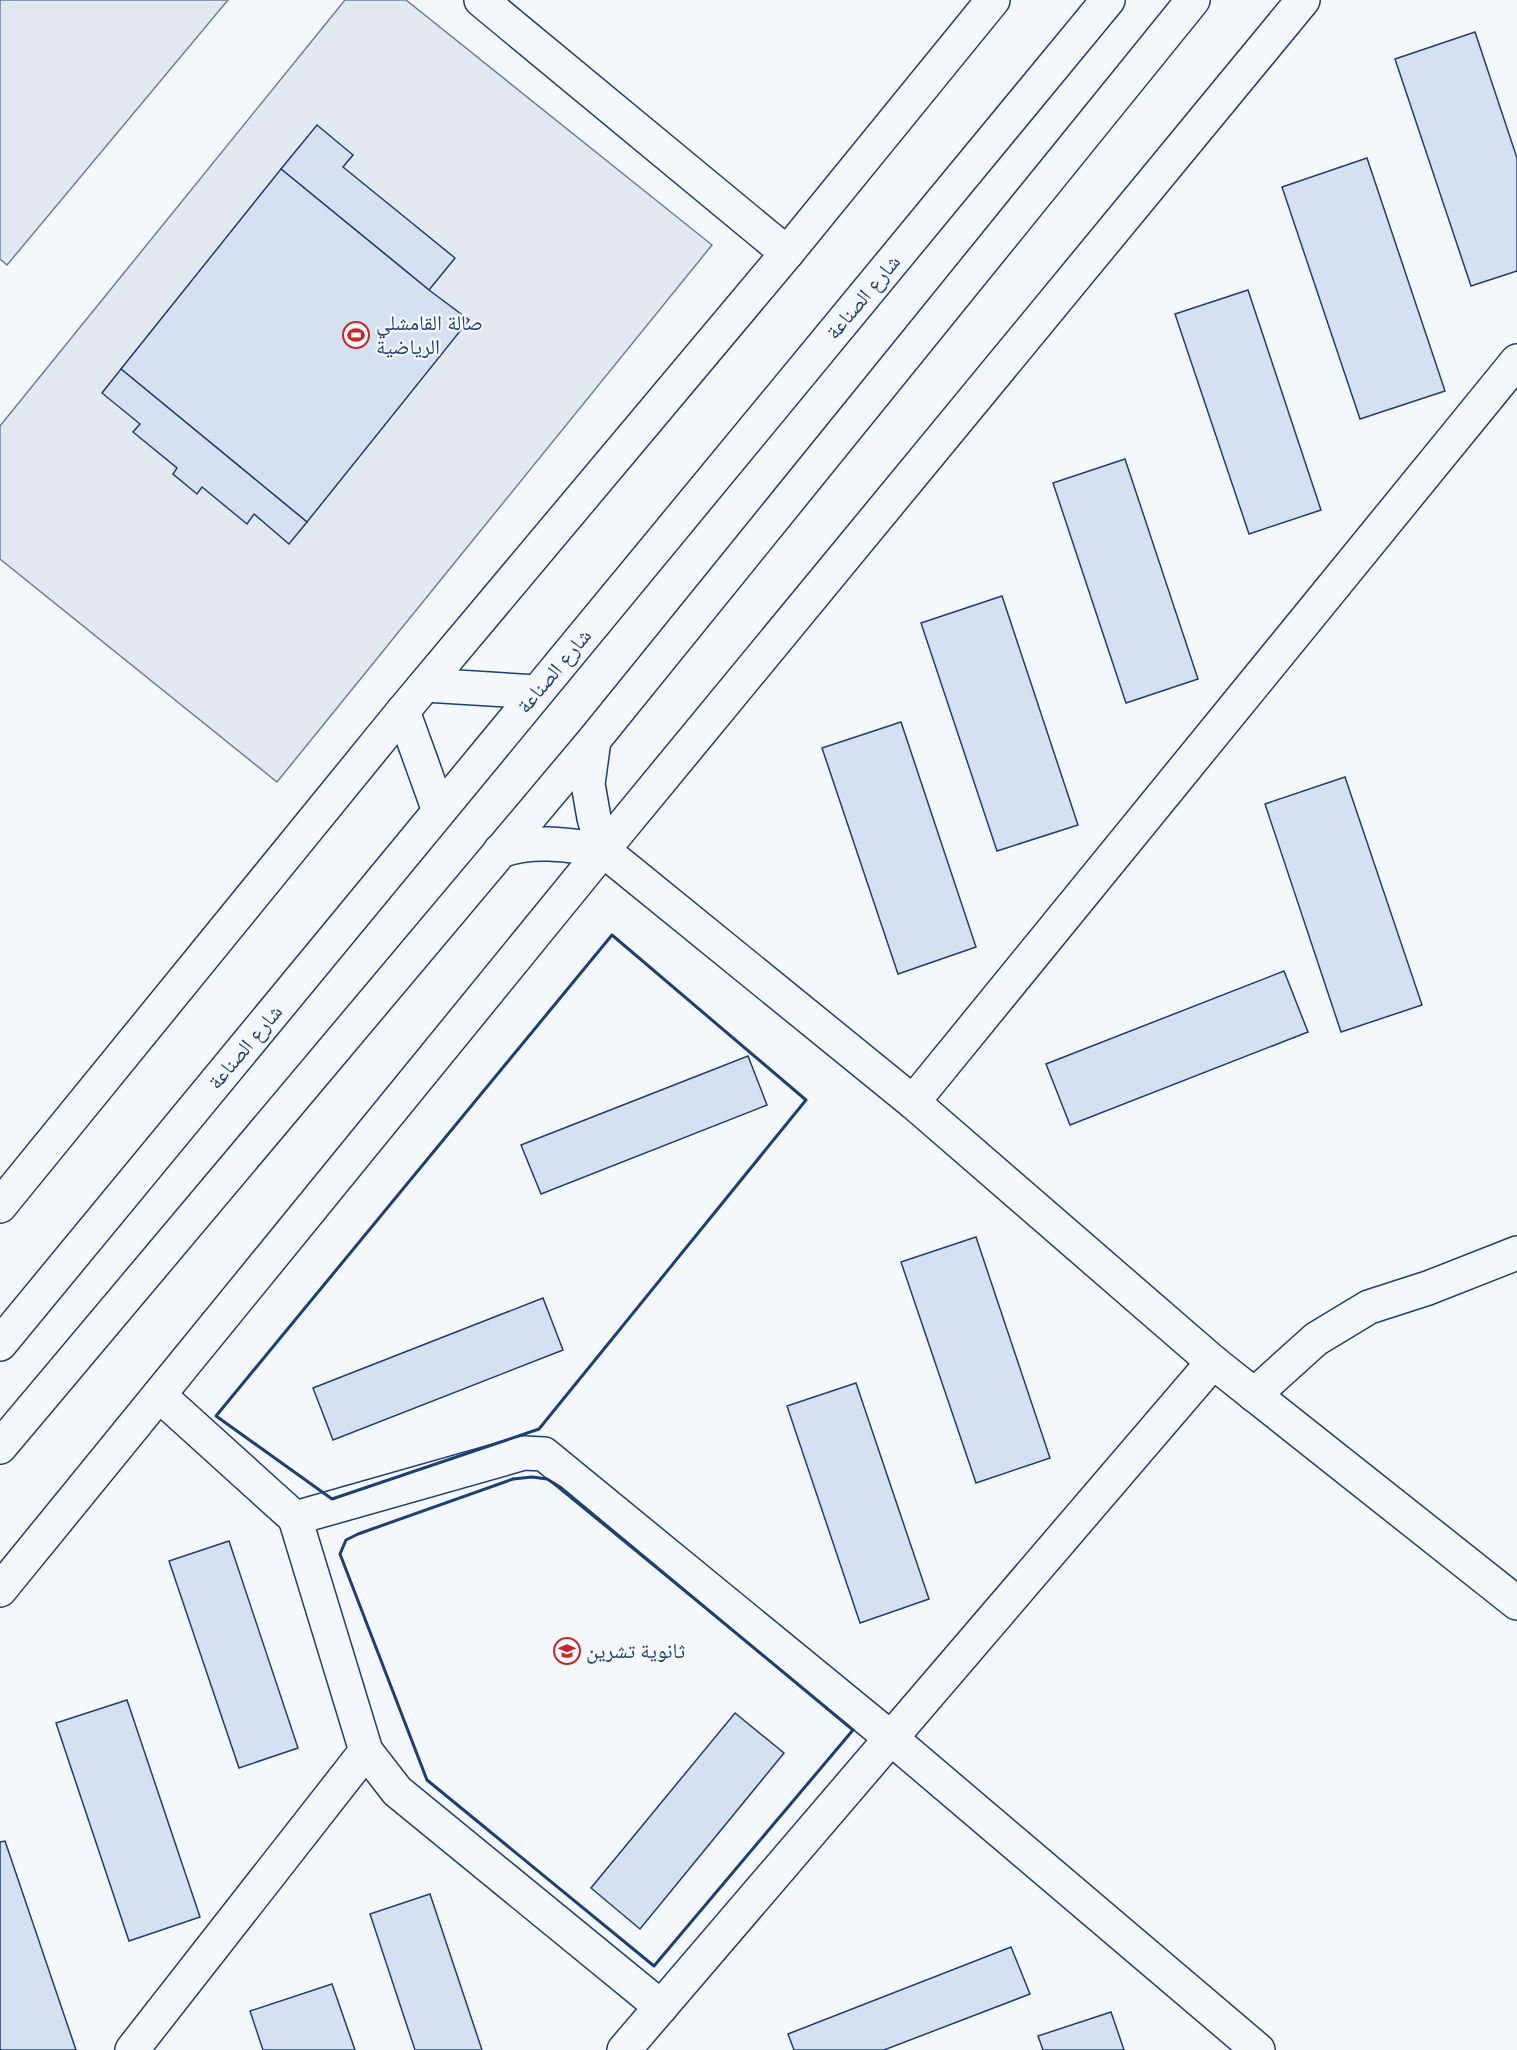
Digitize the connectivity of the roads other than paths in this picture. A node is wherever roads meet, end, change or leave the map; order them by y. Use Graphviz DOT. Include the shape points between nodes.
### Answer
graph roads {
  1 [pos="481,0"];
  2 [pos="993,0"];
  3 [pos="1108,0"];
  4 [pos="1193,0"];
  5 [pos="1303,0"];
  6 [pos="787,253"];
  7 [pos="1517,361"];
  8 [pos="425,685"];
  9 [pos="537,692"];
  10 [pos="403,711"];
  11 [pos="594,740"];
  12 [pos="439,812"];
  13 [pos="603,850"];
  14 [pos="500,851"];
  15 [pos="913,1102"];
  16 [pos="0,1206"];
  17 [pos="1517,1253"];
  18 [pos="0,1344"];
  19 [pos="1213,1362"];
  20 [pos="159,1395"];
  21 [pos="1254,1395"];
  22 [pos="0,1447"];
  23 [pos="295,1518"];
  24 [pos="0,1590"];
  25 [pos="1517,1604"];
  26 [pos="892,1739"];
  27 [pos="366,1751"];
  28 [pos="661,2007"];
  29 [pos="132,2050"];
  30 [pos="624,2050"];
  31 [pos="1258,2050"];
  1 -- 6 [label="street"];
  2 -- 6 [label="street"];
  3 -- 9 [label="street, شارع الصناعة"];
  4 -- 11 [label="street"];
  5 -- 13 [label="street"];
  6 -- 8 [label="street"];
  7 -- 15 [label="street"];
  8 -- 9 [label="street"];
  8 -- 10 [label="street"];
  9 -- 12 [label="street, شارع الصناعة"];
  10 -- 12 [label="street"];
  10 -- 16 [label="street"];
  11 -- 13 [label="street" via="588,784"];
  11 -- 14 [label="street"];
  12 -- 18 [label="street, شارع الصناعة"];
  13 -- 14 [label="street" via="545,844 517,845"];
  13 -- 15 [label="street"];
  13 -- 20 [label="street"];
  14 -- 22 [label="street"];
  15 -- 19 [label="street"];
  17 -- 21 [label="street" via="1369,1307 1316,1339"];
  19 -- 21 [label="street"];
  19 -- 26 [label="street"];
  20 -- 23 [label="street"];
  20 -- 24 [label="street"];
  21 -- 25 [label="street"];
  23 -- 26 [label="street" via="524,1453 544,1454"];
  23 -- 27 [label="street"];
  26 -- 28 [label="street"];
  26 -- 31 [label="street"];
  27 -- 28 [label="street" via="397,1791"];
  27 -- 29 [label="street"];
  28 -- 30 [label="street"];
}
